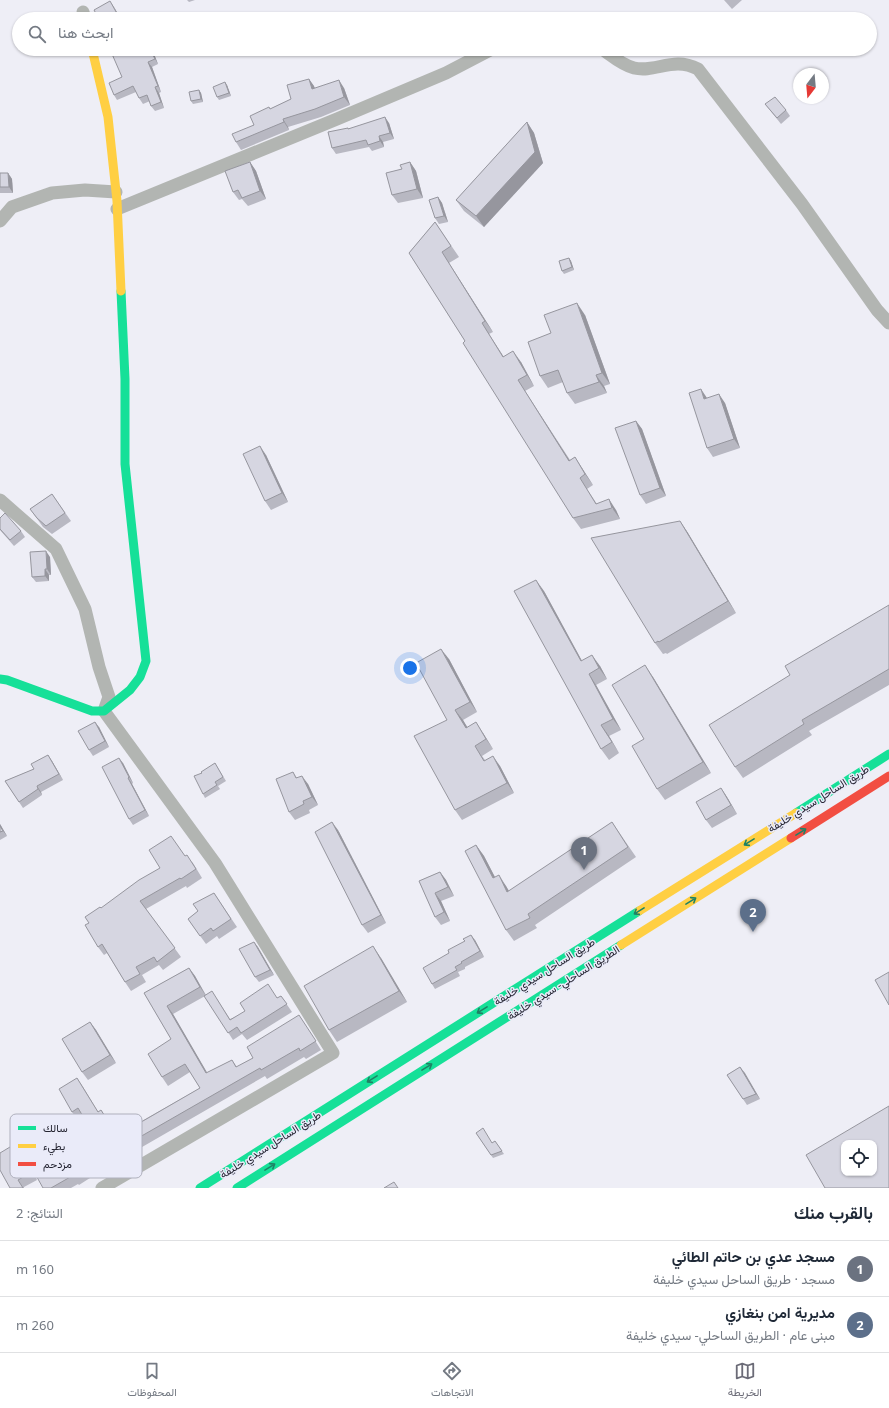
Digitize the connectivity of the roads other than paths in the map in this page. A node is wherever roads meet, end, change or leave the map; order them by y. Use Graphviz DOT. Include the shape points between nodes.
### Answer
graph roads {
  1 [pos="94,56"];
  2 [pos="478,56"];
  3 [pos="612,56"];
  4 [pos="116,192"];
  5 [pos="117,209"];
  6 [pos="0,221"];
  7 [pos="889,323"];
  8 [pos="0,500"];
  9 [pos="0,679"];
  10 [pos="104,711"];
  11 [pos="889,754"];
  12 [pos="889,776"];
  13 [pos="142,1164"];
  14 [pos="119,1178"];
  15 [pos="102,1188"];
  16 [pos="200,1188"];
  17 [pos="237,1188"];
  1 -- 4 [label="main road" via="108,117"];
  2 -- 5 [label="street" via="439,76"];
  3 -- 7 [label="street" via="633,68 678,63 698,69"];
  4 -- 5 [label="main road"];
  4 -- 6 [label="street" via="85,190 52,193 12,207"];
  5 -- 10 [label="main road" via="125,379 125,464 146,661 134,687"];
  8 -- 10 [label="street" via="56,549 85,609 109,697"];
  9 -- 10 [label="main road" via="92,711"];
  10 -- 13 [label="street" via="215,863 332,1052"];
  11 -- 16 [label="main road, طريق الساحل سيدي خليفة, one-way"];
  17 -- 12 [label="main road, الطريق الساحلي- سيدي خليفة, one-way"];
  14 -- 15 [label="street"];
}
